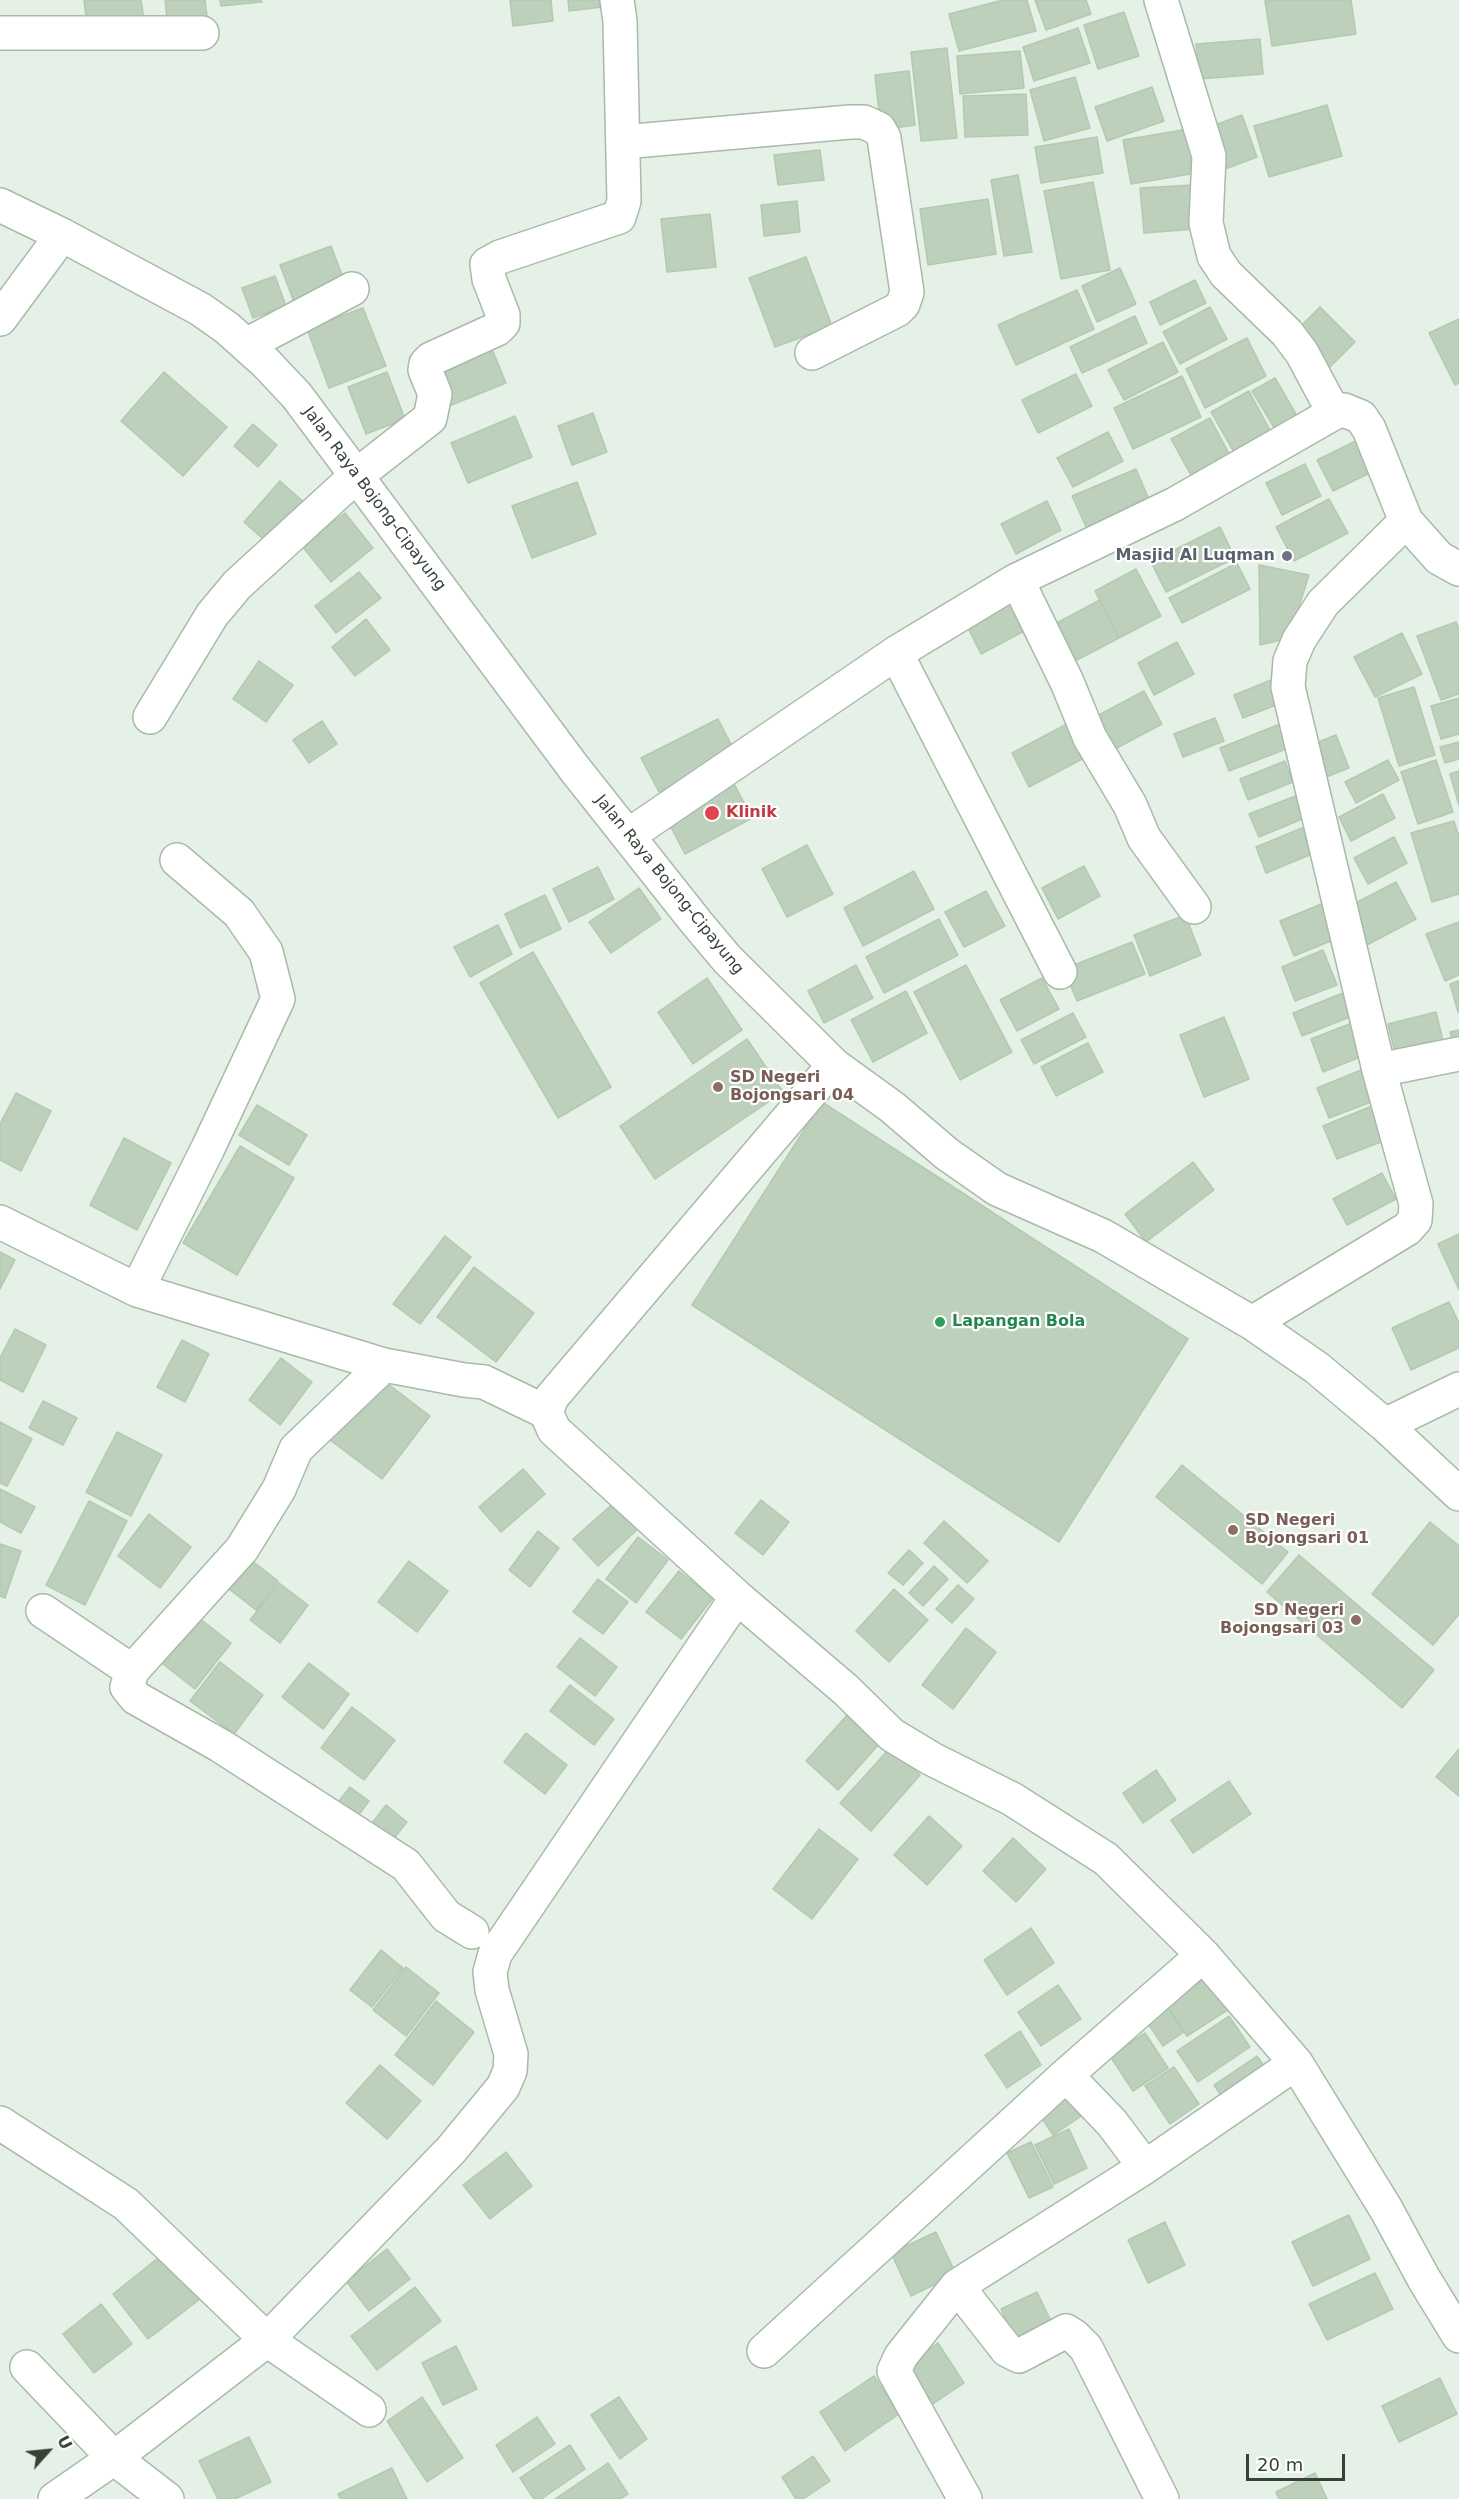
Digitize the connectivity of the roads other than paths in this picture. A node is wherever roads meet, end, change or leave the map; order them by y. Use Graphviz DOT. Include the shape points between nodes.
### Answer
graph roads {
  1 [pos="617,0"];
  2 [pos="1161,0"];
  3 [pos="0,33"];
  4 [pos="201,33"];
  5 [pos="623,142"];
  6 [pos="0,205"];
  7 [pos="62,235"];
  8 [pos="352,289"];
  9 [pos="0,319"];
  10 [pos="246,345"];
  11 [pos="812,353"];
  12 [pos="1334,412"];
  13 [pos="356,476"];
  14 [pos="1406,520"];
  15 [pos="1459,569"];
  16 [pos="1017,580"];
  17 [pos="896,653"];
  18 [pos="150,717"];
  19 [pos="629,835"];
  20 [pos="177,860"];
  21 [pos="1194,908"];
  22 [pos="1059,972"];
  23 [pos="1459,1054"];
  24 [pos="834,1065"];
  25 [pos="1379,1070"];
  26 [pos="0,1222"];
  27 [pos="137,1290"];
  28 [pos="1252,1323"];
  29 [pos="384,1365"];
  30 [pos="1459,1389"];
  31 [pos="546,1412"];
  32 [pos="1385,1425"];
  33 [pos="1459,1494"];
  34 [pos="737,1597"];
  35 [pos="43,1611"];
  36 [pos="132,1671"];
  37 [pos="472,1932"];
  38 [pos="1203,1955"];
  39 [pos="1296,2063"];
  40 [pos="1066,2075"];
  41 [pos="0,2122"];
  42 [pos="1144,2167"];
  43 [pos="957,2286"];
  44 [pos="1459,2336"];
  45 [pos="267,2340"];
  46 [pos="764,2351"];
  47 [pos="27,2367"];
  48 [pos="369,2410"];
  49 [pos="114,2458"];
  50 [pos="55,2499"];
  51 [pos="167,2499"];
  52 [pos="965,2499"];
  53 [pos="1162,2499"];
  1 -- 5 [label="street"];
  2 -- 12 [label="street" via="1209,156 1206,223 1214,256 1226,274 1287,333"];
  3 -- 4 [label="street"];
  5 -- 11 [label="street" via="850,122 864,122 879,129 884,138 907,292 897,310"];
  5 -- 13 [label="street" via="624,201 619,217 487,264 503,323 426,364 435,394 430,418"];
  6 -- 7 [label="street, Jalan Raya Bojong-Cipayung"];
  7 -- 9 [label="street"];
  7 -- 10 [label="street, Jalan Raya Bojong-Cipayung" via="200,309"];
  8 -- 10 [label="street"];
  10 -- 13 [label="street, Jalan Raya Bojong-Cipayung" via="297,396"];
  12 -- 14 [label="street" via="1344,410 1361,417 1369,429"];
  12 -- 16 [label="street" via="1175,504"];
  13 -- 18 [label="street" via="237,585 212,615"];
  13 -- 19 [label="street, Jalan Raya Bojong-Cipayung"];
  14 -- 15 [label="street" via="1439,558"];
  14 -- 25 [label="street" via="1323,603 1290,661 1288,687"];
  16 -- 17 [label="street"];
  16 -- 21 [label="street" via="1089,738 1130,805 1144,838"];
  17 -- 19 [label="street"];
  17 -- 22 [label="street"];
  19 -- 24 [label="street, Jalan Raya Bojong-Cipayung" via="727,959"];
  20 -- 27 [label="street" via="239,913 266,952 278,999"];
  23 -- 25 [label="street"];
  24 -- 28 [label="street, Jalan Raya Bojong-Cipayung" via="997,1189 1103,1236"];
  24 -- 31 [label="street" via="552,1397"];
  25 -- 28 [label="street" via="1416,1204 1415,1220 1407,1229"];
  26 -- 27 [label="street"];
  27 -- 29 [label="street"];
  28 -- 32 [label="street, Jalan Raya Bojong-Cipayung" via="1317,1368"];
  29 -- 31 [label="street" via="484,1382"];
  29 -- 36 [label="street" via="296,1449 279,1489 242,1549"];
  30 -- 32 [label="street"];
  31 -- 34 [label="street" via="554,1430"];
  32 -- 33 [label="street, Jalan Raya Bojong-Cipayung"];
  34 -- 38 [label="street" via="846,1690 892,1735 1012,1799 1106,1859"];
  34 -- 45 [label="street" via="495,1954 490,1972 511,2054 510,2071 503,2087 451,2150"];
  35 -- 36 [label="street"];
  36 -- 37 [label="street" via="127,1687 136,1698 221,1746 406,1865 446,1916"];
  38 -- 39 [label="street"];
  38 -- 40 [label="street"];
  39 -- 42 [label="street"];
  39 -- 44 [label="street"];
  40 -- 42 [label="street" via="1112,2123"];
  40 -- 46 [label="street"];
  41 -- 45 [label="street" via="126,2204"];
  42 -- 43 [label="street"];
  43 -- 52 [label="street" via="901,2356 894,2371"];
  43 -- 53 [label="street" via="1007,2350 1019,2356 1066,2331 1086,2348"];
  45 -- 48 [label="street"];
  45 -- 49 [label="street"];
  47 -- 49 [label="street"];
  49 -- 50 [label="street"];
  49 -- 51 [label="street"];
}
